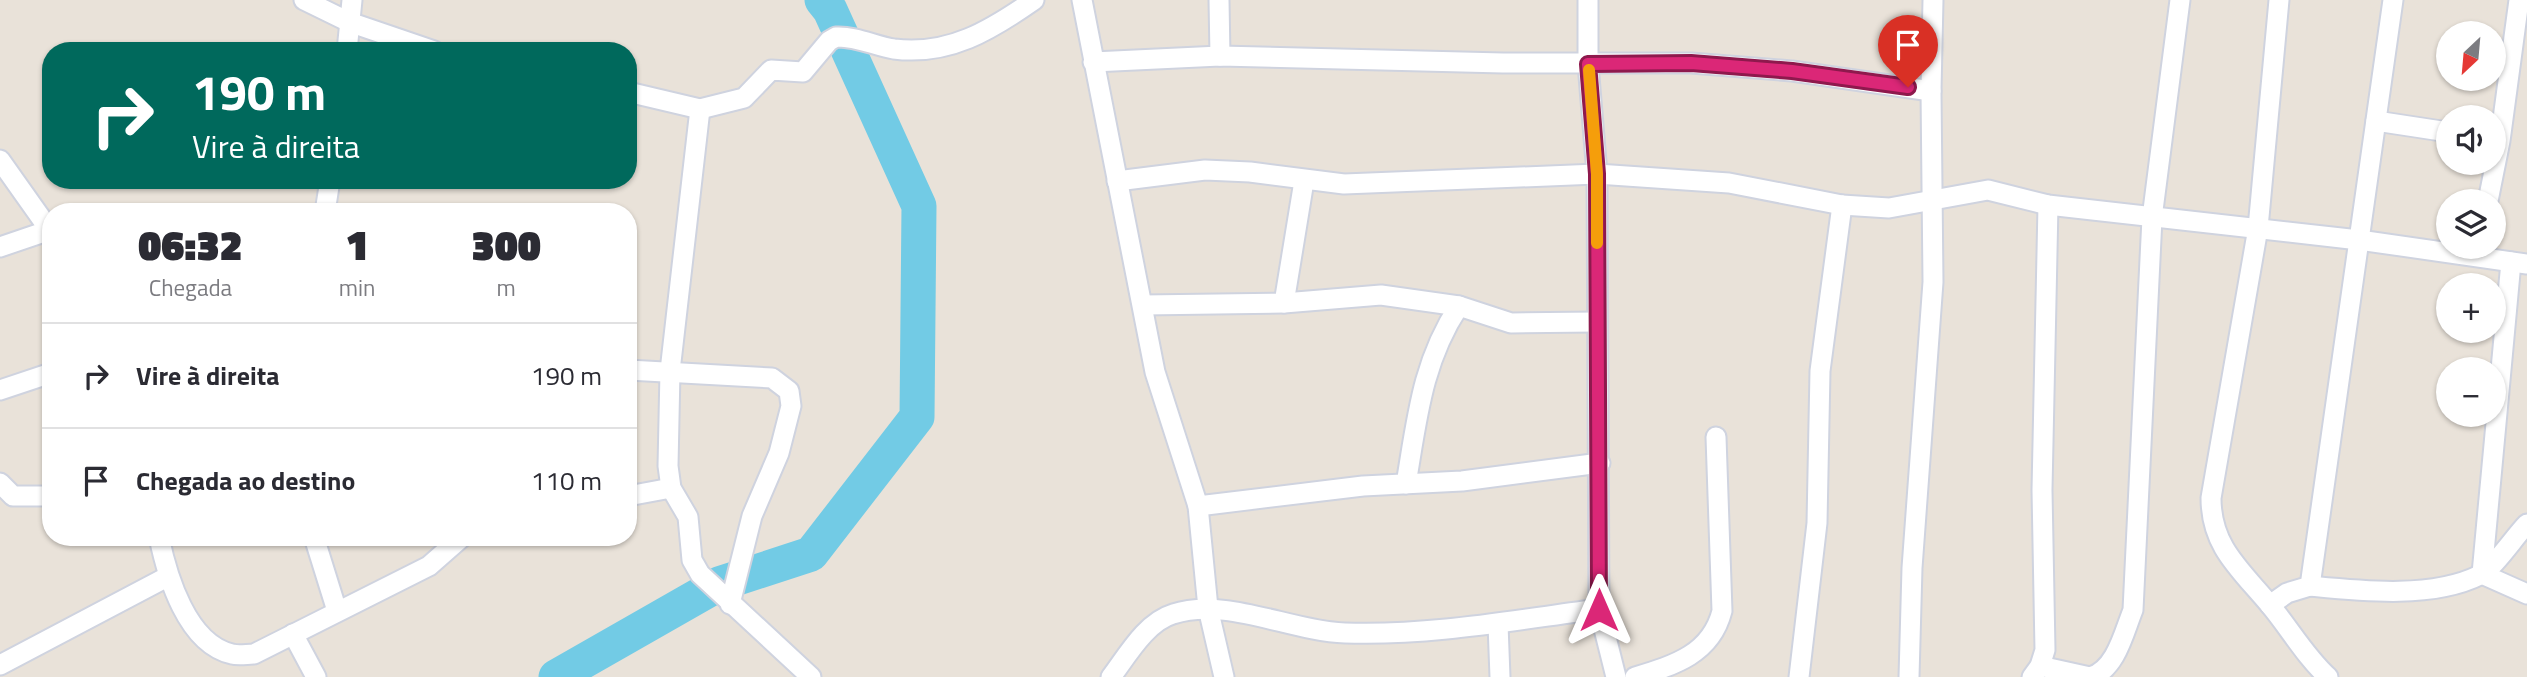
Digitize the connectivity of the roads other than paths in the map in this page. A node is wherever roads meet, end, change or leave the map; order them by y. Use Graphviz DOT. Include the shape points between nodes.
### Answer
graph roads {
  1 [pos="304,0"];
  2 [pos="352,0"];
  3 [pos="1034,0"];
  4 [pos="1082,0"];
  5 [pos="1219,0"];
  6 [pos="1588,0"];
  7 [pos="1933,0"];
  8 [pos="2180,0"];
  9 [pos="2279,0"];
  10 [pos="2393,0"];
  11 [pos="2519,0"];
  12 [pos="349,22"];
  13 [pos="348,42"];
  14 [pos="408,42"];
  15 [pos="1220,56"];
  16 [pos="1093,62"];
  17 [pos="1588,64"];
  18 [pos="1931,90"];
  19 [pos="637,94"];
  20 [pos="2502,105"];
  21 [pos="700,109"];
  22 [pos="2376,121"];
  23 [pos="2436,130"];
  24 [pos="0,160"];
  25 [pos="1597,174"];
  26 [pos="1117,181"];
  27 [pos="1304,181"];
  28 [pos="1933,203"];
  29 [pos="1842,205"];
  30 [pos="2048,205"];
  31 [pos="2152,218"];
  32 [pos="42,220"];
  33 [pos="2258,228"];
  34 [pos="42,234"];
  35 [pos="2359,240"];
  36 [pos="0,247"];
  37 [pos="2436,248"];
  38 [pos="2519,263"];
  39 [pos="1284,303"];
  40 [pos="1143,305"];
  41 [pos="1459,306"];
  42 [pos="1596,322"];
  43 [pos="637,370"];
  44 [pos="670,371"];
  45 [pos="42,376"];
  46 [pos="0,390"];
  47 [pos="1716,437"];
  48 [pos="1600,463"];
  49 [pos="0,483"];
  50 [pos="1406,484"];
  51 [pos="671,488"];
  52 [pos="637,494"];
  53 [pos="42,496"];
  54 [pos="1198,506"];
  55 [pos="2527,524"];
  56 [pos="161,546"];
  57 [pos="317,546"];
  58 [pos="452,546"];
  59 [pos="2482,574"];
  60 [pos="167,577"];
  61 [pos="2310,586"];
  62 [pos="2527,594"];
  63 [pos="730,604"];
  64 [pos="2270,605"];
  65 [pos="1208,608"];
  66 [pos="1599,610"];
  67 [pos="337,611"];
  68 [pos="1498,624"];
  69 [pos="293,634"];
  70 [pos="0,665"];
  71 [pos="2036,671"];
  72 [pos="316,677"];
  73 [pos="811,677"];
  74 [pos="1111,677"];
  75 [pos="1224,677"];
  76 [pos="1500,677"];
  77 [pos="1616,677"];
  78 [pos="1635,677"];
  79 [pos="1799,677"];
  80 [pos="1909,677"];
  81 [pos="2328,677"];
  1 -- 12 [label="street"];
  2 -- 12 [label="street"];
  3 -- 21 [label="street" via="961,43 929,50 894,49 836,37 803,72 771,70 744,98"];
  4 -- 16 [label="street"];
  5 -- 15 [label="street"];
  6 -- 17 [label="street"];
  7 -- 18 [label="street"];
  8 -- 31 [label="street"];
  9 -- 33 [label="street"];
  10 -- 22 [label="street"];
  11 -- 20 [label="street"];
  12 -- 13 [label="street"];
  12 -- 14 [label="street"];
  15 -- 16 [label="street"];
  15 -- 17 [label="street"];
  16 -- 26 [label="street"];
  17 -- 18 [label="street" via="1691,63"];
  17 -- 25 [label="street"];
  18 -- 28 [label="street"];
  19 -- 21 [label="street"];
  21 -- 44 [label="street"];
  22 -- 23 [label="street"];
  22 -- 35 [label="street"];
  24 -- 32 [label="street"];
  25 -- 27 [label="street" via="1343,184"];
  25 -- 29 [label="street" via="1729,183"];
  25 -- 42 [label="street"];
  26 -- 27 [label="street" via="1205,170"];
  26 -- 40 [label="street"];
  27 -- 39 [label="street"];
  28 -- 29 [label="street" via="1889,208"];
  28 -- 30 [label="street" via="1988,190"];
  28 -- 80 [label="street" via="1933,282 1912,568"];
  29 -- 79 [label="street" via="1819,371 1817,523"];
  30 -- 31 [label="street"];
  30 -- 71 [label="street" via="2042,490 2045,650"];
  31 -- 33 [label="street"];
  31 -- 71 [label="street" via="2133,610 2114,656 2098,675"];
  33 -- 35 [label="street"];
  33 -- 64 [label="street" via="2211,498 2211,522 2231,561"];
  34 -- 36 [label="street"];
  35 -- 37 [label="street"];
  35 -- 61 [label="street"];
  38 -- 59 [label="street"];
  39 -- 40 [label="street"];
  39 -- 41 [label="street" via="1381,295"];
  40 -- 54 [label="street" via="1155,372"];
  41 -- 42 [label="street" via="1511,323"];
  41 -- 50 [label="street" via="1439,335 1428,364"];
  42 -- 48 [label="street"];
  43 -- 44 [label="street"];
  44 -- 51 [label="street"];
  44 -- 63 [label="street" via="772,378 789,391 791,406 779,453 752,516"];
  45 -- 46 [label="street"];
  47 -- 78 [label="street" via="1723,611 1719,624 1711,639 1691,656 1675,666"];
  48 -- 50 [label="street"];
  48 -- 66 [label="street"];
  49 -- 53 [label="street" via="13,496"];
  50 -- 54 [label="street"];
  51 -- 52 [label="street"];
  51 -- 63 [label="street" via="688,517 692,560"];
  54 -- 65 [label="street"];
  55 -- 59 [label="street"];
  56 -- 60 [label="street"];
  57 -- 67 [label="street"];
  58 -- 67 [label="street" via="429,566"];
  59 -- 61 [label="street" via="2387,593"];
  59 -- 62 [label="street"];
  60 -- 69 [label="street" via="201,637 233,655 254,654"];
  60 -- 70 [label="street"];
  61 -- 64 [label="street" via="2287,593"];
  63 -- 73 [label="street"];
  64 -- 81 [label="street"];
  65 -- 68 [label="street" via="1338,633"];
  65 -- 74 [label="street" via="1158,621"];
  65 -- 75 [label="street"];
  66 -- 68 [label="street"];
  66 -- 77 [label="street"];
  67 -- 69 [label="street"];
  68 -- 76 [label="street"];
  69 -- 72 [label="street"];
}
